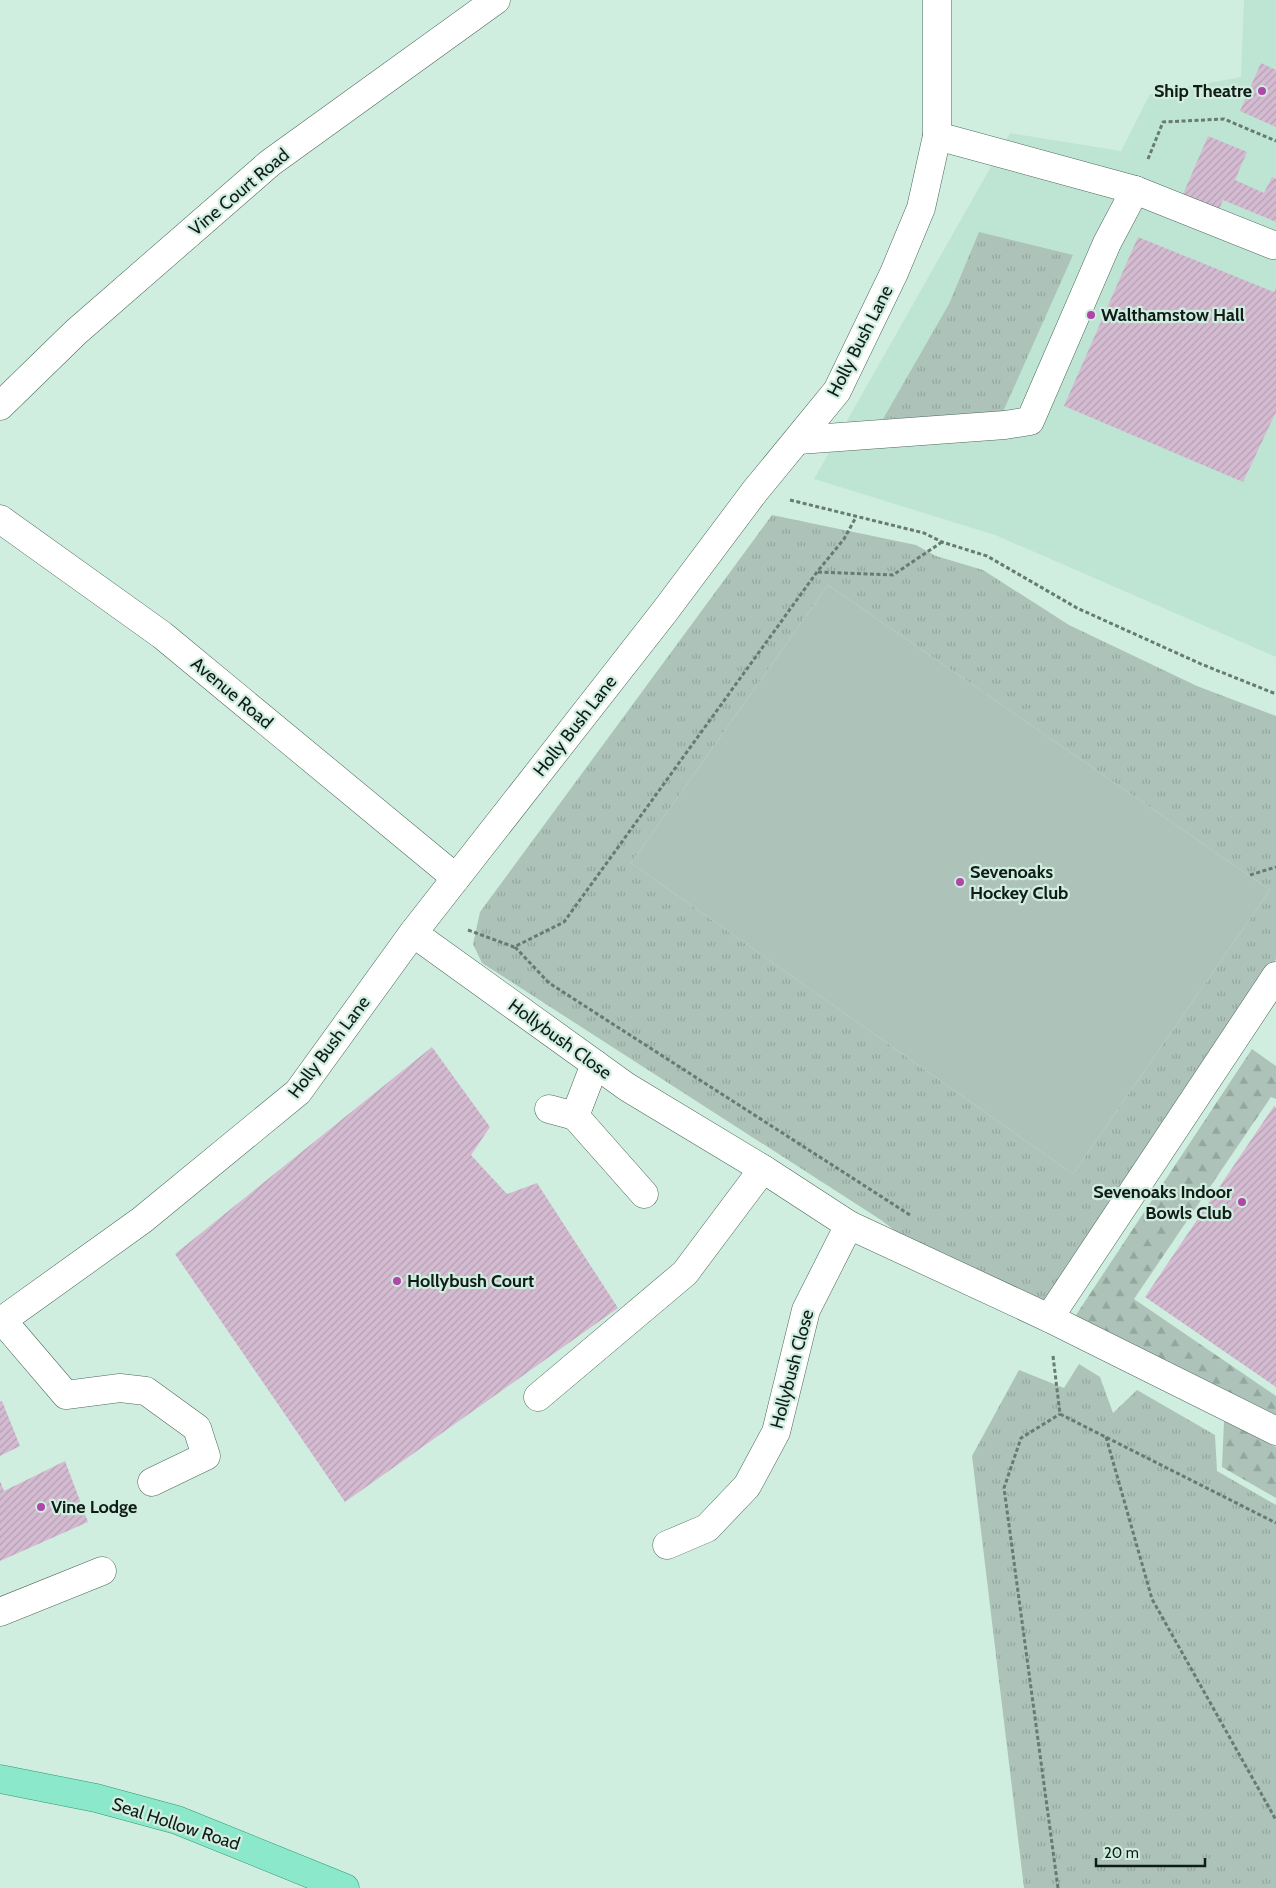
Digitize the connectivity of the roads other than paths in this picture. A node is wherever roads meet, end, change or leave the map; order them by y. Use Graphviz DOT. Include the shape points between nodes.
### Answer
graph roads {
  1 [pos="496,0"];
  2 [pos="937,0"];
  3 [pos="937,136"];
  4 [pos="1135,190"];
  5 [pos="1273,245"];
  6 [pos="0,406"];
  7 [pos="799,440"];
  8 [pos="0,519"];
  9 [pos="456,878"];
  10 [pos="413,933"];
  11 [pos="1276,976"];
  12 [pos="595,1064"];
  13 [pos="549,1109"];
  14 [pos="575,1116"];
  15 [pos="763,1168"];
  16 [pos="644,1194"];
  17 [pos="849,1225"];
  18 [pos="1050,1318"];
  19 [pos="1,1321"];
  20 [pos="538,1397"];
  21 [pos="1276,1431"];
  22 [pos="152,1482"];
  23 [pos="667,1545"];
  24 [pos="102,1571"];
  25 [pos="0,1612"];
  26 [pos="0,1779"];
  27 [pos="345,1888"];
  1 -- 6 [label="street, Vine Court Road" via="270,163 76,332"];
  2 -- 3 [label="street, Holly Bush Lane"];
  3 -- 4 [label="street"];
  3 -- 7 [label="street, Holly Bush Lane" via="921,208 894,273 837,391"];
  4 -- 5 [label="street"];
  4 -- 7 [label="street" via="1107,243 1030,421 1005,426"];
  7 -- 9 [label="street, Holly Bush Lane" via="755,491"];
  8 -- 9 [label="street, Avenue Road" via="162,635"];
  9 -- 10 [label="street, Holly Bush Lane"];
  10 -- 12 [label="street, Hollybush Close"];
  10 -- 19 [label="street, Holly Bush Lane" via="298,1092 142,1220"];
  11 -- 18 [label="street"];
  12 -- 14 [label="street"];
  12 -- 15 [label="street, Hollybush Close" via="627,1087"];
  13 -- 14 [label="street"];
  14 -- 16 [label="street"];
  15 -- 17 [label="street, Hollybush Close"];
  15 -- 20 [label="street" via="685,1273"];
  17 -- 18 [label="street"];
  17 -- 23 [label="street, Hollybush Close" via="806,1310 776,1432 747,1486 707,1528"];
  18 -- 21 [label="street"];
  19 -- 22 [label="street" via="66,1395 120,1388 146,1391 197,1428 206,1456"];
  24 -- 25 [label="street"];
  26 -- 27 [label="main road, Seal Hollow Road" via="96,1798 177,1820"];
}
